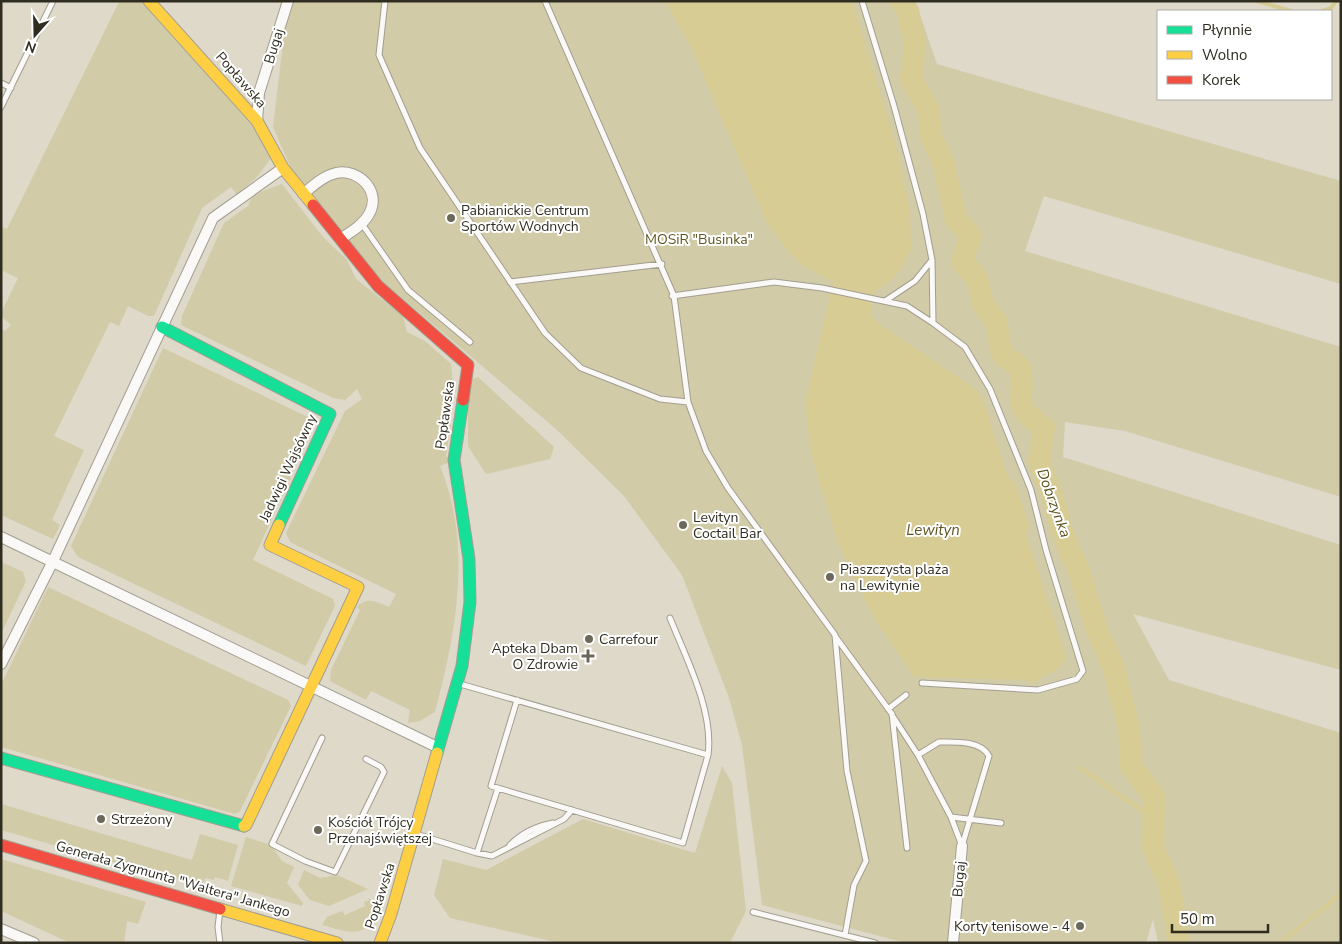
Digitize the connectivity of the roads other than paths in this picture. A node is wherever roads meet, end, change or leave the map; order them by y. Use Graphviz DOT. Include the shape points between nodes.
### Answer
graph roads {
  1 [pos="53,1"];
  2 [pos="149,1"];
  3 [pos="288,1"];
  4 [pos="385,1"];
  5 [pos="545,1"];
  6 [pos="862,1"];
  7 [pos="1,83"];
  8 [pos="11,88"];
  9 [pos="1,107"];
  10 [pos="257,121"];
  11 [pos="283,168"];
  12 [pos="303,194"];
  13 [pos="362,224"];
  14 [pos="340,239"];
  15 [pos="932,260"];
  16 [pos="662,264"];
  17 [pos="510,282"];
  18 [pos="673,296"];
  19 [pos="884,301"];
  20 [pos="934,323"];
  21 [pos="162,327"];
  22 [pos="470,342"];
  23 [pos="688,402"];
  24 [pos="1,537"];
  25 [pos="53,561"];
  26 [pos="670,618"];
  27 [pos="835,636"];
  28 [pos="1,664"];
  29 [pos="458,683"];
  30 [pos="922,683"];
  31 [pos="312,686"];
  32 [pos="906,695"];
  33 [pos="517,700"];
  34 [pos="888,709"];
  35 [pos="892,714"];
  36 [pos="322,738"];
  37 [pos="439,748"];
  38 [pos="708,755"];
  39 [pos="918,755"];
  40 [pos="1,758"];
  41 [pos="366,759"];
  42 [pos="498,788"];
  43 [pos="572,810"];
  44 [pos="951,817"];
  45 [pos="970,819"];
  46 [pos="1001,823"];
  47 [pos="415,834"];
  48 [pos="1,845"];
  49 [pos="962,846"];
  50 [pos="907,848"];
  51 [pos="477,853"];
  52 [pos="220,909"];
  53 [pos="753,912"];
  54 [pos="1,929"];
  55 [pos="844,935"];
  56 [pos="34,943"];
  57 [pos="220,943"];
  58 [pos="337,943"];
  59 [pos="380,943"];
  60 [pos="875,943"];
  61 [pos="953,943"];
  1 -- 8 [label="lane"];
  2 -- 10 [label="street, Popławska"];
  3 -- 10 [label="street, Bugaj" via="259,93"];
  4 -- 17 [label="lane" via="379,55 420,148"];
  5 -- 16 [label="lane"];
  6 -- 15 [label="lane" via="894,106"];
  7 -- 8 [label="lane"];
  8 -- 9 [label="lane"];
  10 -- 11 [label="street, Popławska"];
  11 -- 12 [label="street, Popławska"];
  11 -- 21 [label="street" via="213,218"];
  12 -- 13 [label="street" via="324,177 346,172 356,175 365,181 373,201"];
  12 -- 14 [label="street, Popławska"];
  13 -- 14 [label="street"];
  13 -- 22 [label="lane" via="408,290"];
  14 -- 29 [label="street, Popławska" via="378,286 468,365 454,460 469,559 470,594"];
  15 -- 19 [label="lane" via="915,281"];
  15 -- 20 [label="lane"];
  16 -- 17 [label="lane"];
  16 -- 18 [label="lane"];
  17 -- 23 [label="lane" via="546,333 581,368 660,399"];
  18 -- 19 [label="lane" via="774,282"];
  18 -- 23 [label="lane"];
  19 -- 20 [label="lane" via="907,306"];
  20 -- 30 [label="lane" via="965,347 990,390 1031,490 1083,671 1077,679 1038,690"];
  21 -- 25 [label="street"];
  21 -- 31 [label="street, Jadwigi Wajsówny" via="330,414 270,545 358,587"];
  23 -- 27 [label="lane" via="706,451 723,479"];
  24 -- 25 [label="street"];
  25 -- 28 [label="street"];
  25 -- 31 [label="street"];
  26 -- 38 [label="lane" via="708,722"];
  27 -- 34 [label="lane"];
  27 -- 55 [label="lane" via="847,771 866,861 854,885"];
  29 -- 33 [label="lane"];
  29 -- 37 [label="street, Popławska"];
  31 -- 37 [label="street"];
  31 -- 40 [label="street" via="249,821 241,827"];
  32 -- 34 [label="lane"];
  33 -- 38 [label="lane"];
  33 -- 42 [label="lane" via="491,786"];
  34 -- 35 [label="lane"];
  35 -- 39 [label="lane"];
  35 -- 50 [label="lane"];
  36 -- 41 [label="lane" via="272,844 305,861 335,872 384,772"];
  37 -- 47 [label="street, Popławska"];
  38 -- 43 [label="lane" via="683,843"];
  39 -- 44 [label="lane"];
  39 -- 45 [label="lane" via="939,742 967,743 987,752 989,756"];
  42 -- 43 [label="lane"];
  42 -- 51 [label="lane"];
  43 -- 51 [label="lane" via="558,822 492,856"];
  44 -- 45 [label="lane"];
  44 -- 49 [label="lane"];
  45 -- 46 [label="lane"];
  45 -- 49 [label="lane"];
  47 -- 51 [label="lane"];
  47 -- 59 [label="street, Popławska"];
  48 -- 52 [label="street, Generała Zygmunta \"Waltera\" Jankego"];
  49 -- 61 [label="street, Bugaj"];
  52 -- 57 [label="lane"];
  52 -- 58 [label="street, Generała Zygmunta \"Waltera\" Jankego"];
  53 -- 55 [label="lane"];
  54 -- 56 [label="street"];
  55 -- 60 [label="lane"];
}
